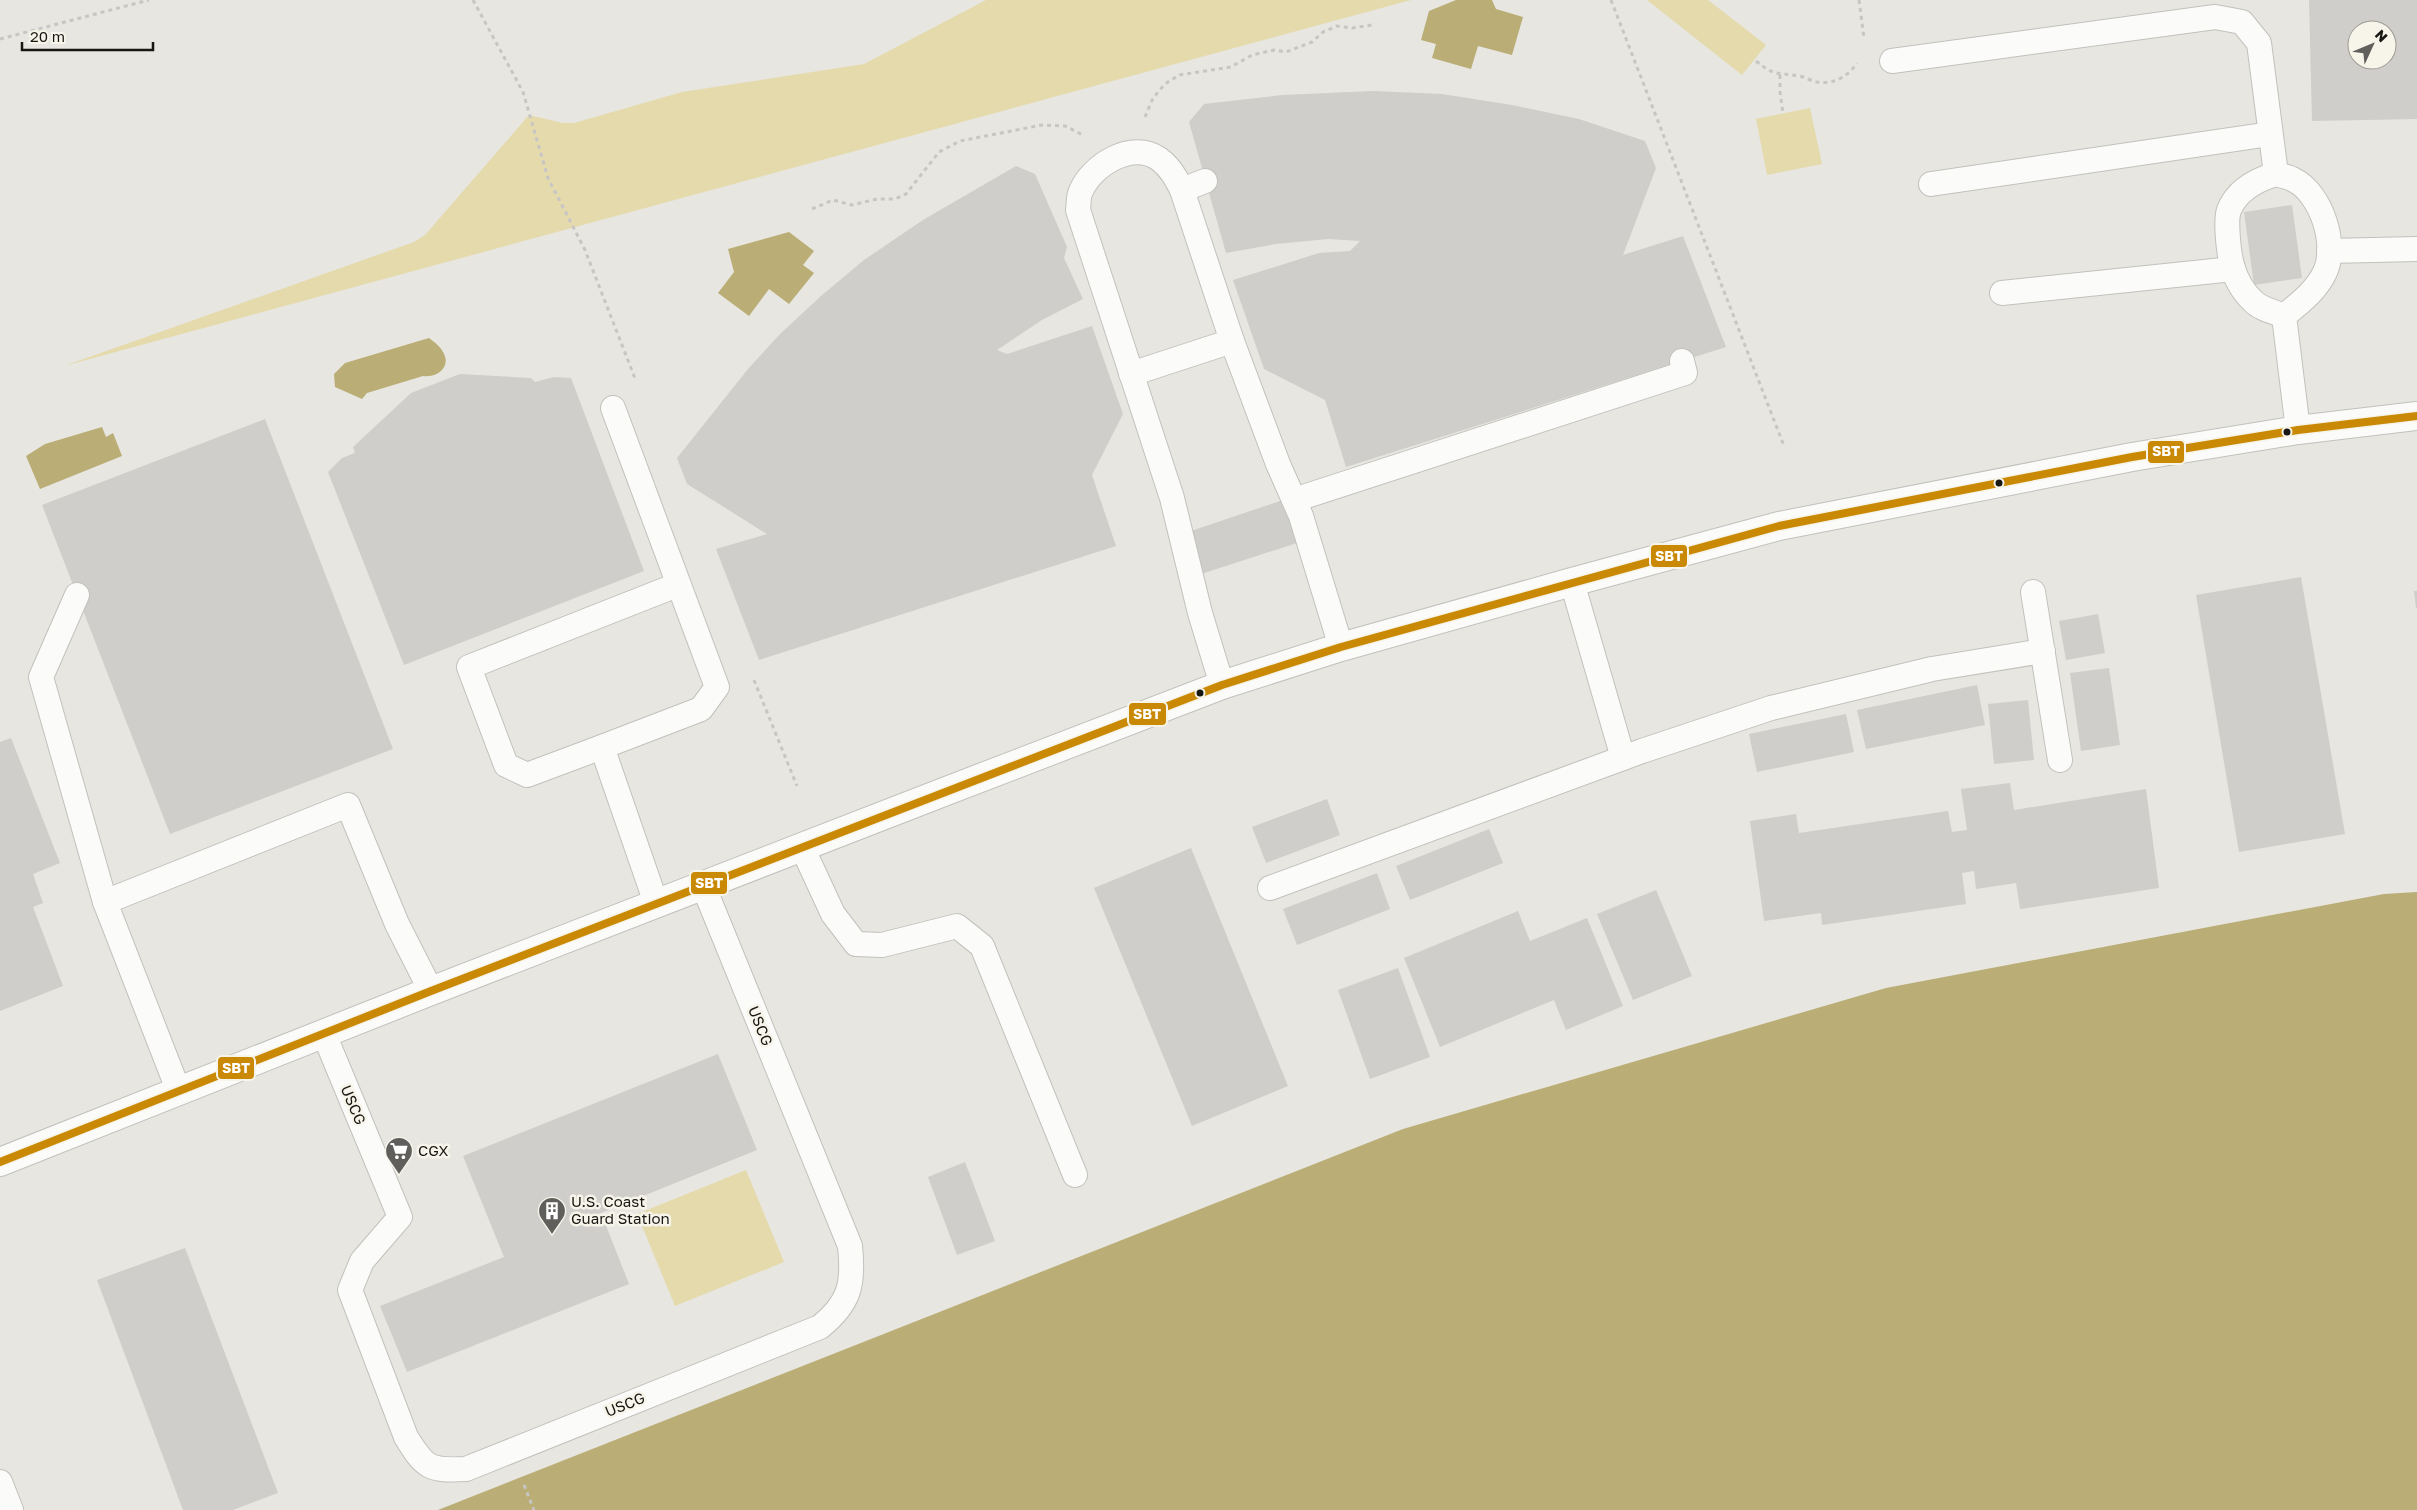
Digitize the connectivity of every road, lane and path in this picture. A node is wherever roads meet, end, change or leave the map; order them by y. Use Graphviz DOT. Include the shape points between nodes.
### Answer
graph roads {
  1 [pos="149,0"];
  2 [pos="473,0"];
  3 [pos="1611,0"];
  4 [pos="1859,0"];
  5 [pos="1372,25"];
  6 [pos="0,40"];
  7 [pos="1863,43"];
  8 [pos="1860,57"];
  9 [pos="1892,61"];
  10 [pos="1756,62"];
  11 [pos="1780,76"];
  12 [pos="1783,113"];
  13 [pos="1142,126"];
  14 [pos="2270,134"];
  15 [pos="1087,137"];
  16 [pos="2276,174"];
  17 [pos="1205,181"];
  18 [pos="1931,184"];
  19 [pos="1182,190"];
  20 [pos="812,209"];
  21 [pos="2417,248"];
  22 [pos="2329,251"];
  23 [pos="2233,269"];
  24 [pos="2002,293"];
  25 [pos="2284,316"];
  26 [pos="614,326"];
  27 [pos="624,330"];
  28 [pos="617,333"];
  29 [pos="1232,340"];
  30 [pos="1682,361"];
  31 [pos="1131,374"];
  32 [pos="612,408"];
  33 [pos="2417,416"];
  34 [pos="2298,430"];
  35 [pos="1784,446"];
  36 [pos="1294,500"];
  37 [pos="1572,582"];
  38 [pos="677,586"];
  39 [pos="2033,592"];
  40 [pos="77,595"];
  41 [pos="1341,647"];
  42 [pos="2043,651"];
  43 [pos="1222,686"];
  44 [pos="602,747"];
  45 [pos="1623,758"];
  46 [pos="2060,760"];
  47 [pos="802,847"];
  48 [pos="703,885"];
  49 [pos="1270,888"];
  50 [pos="105,902"];
  51 [pos="656,903"];
  52 [pos="431,991"];
  53 [pos="324,1034"];
  54 [pos="179,1092"];
  55 [pos="0,1162"];
  56 [pos="1075,1175"];
  57 [pos="521,1477"];
  58 [pos="0,1482"];
  59 [pos="11,1510"];
  60 [pos="534,1510"];
  1 -- 6 [label="path"];
  2 -- 26 [label="path" via="523,92 548,178 585,250"];
  3 -- 35 [label="path"];
  4 -- 7 [label="path"];
  5 -- 13 [label="path" via="1337,26 1312,42 1286,52 1274,50 1252,55 1231,67 1179,75 1165,84 1153,98"];
  8 -- 11 [label="path" via="1843,78 1827,83 1800,76"];
  9 -- 14 [label="lane" via="2215,16 2242,22 2259,43"];
  10 -- 11 [label="path"];
  11 -- 12 [label="path"];
  14 -- 16 [label="lane"];
  14 -- 18 [label="lane"];
  15 -- 20 [label="path" via="1065,126 1042,125 960,141 939,152 906,194 895,199 852,205 833,200"];
  16 -- 22 [label="lane" via="2296,180 2315,199 2326,222"];
  16 -- 23 [label="lane" via="2257,179 2240,193 2228,212"];
  17 -- 19 [label="lane"];
  19 -- 29 [label="lane"];
  19 -- 31 [label="lane" via="1172,171 1157,157 1137,153 1105,162 1090,175 1080,192 1078,210 1082,226"];
  21 -- 22 [label="lane"];
  22 -- 25 [label="lane" via="2326,270 2310,295"];
  23 -- 24 [label="lane"];
  23 -- 25 [label="lane" via="2254,303"];
  25 -- 34 [label="lane"];
  27 -- 28 [label="path"];
  29 -- 31 [label="lane"];
  29 -- 36 [label="lane"];
  30 -- 36 [label="lane" via="1685,374"];
  31 -- 43 [label="lane" via="1172,498"];
  32 -- 38 [label="lane"];
  33 -- 34 [label="main road"];
  34 -- 37 [label="main road" via="2132,457 1779,526"];
  36 -- 41 [label="lane"];
  37 -- 41 [label="main road"];
  37 -- 45 [label="lane"];
  38 -- 44 [label="lane" via="716,687 701,709"];
  38 -- 44 [label="lane" via="469,667 506,765 528,775"];
  39 -- 42 [label="lane"];
  40 -- 50 [label="lane" via="40,677"];
  41 -- 43 [label="main road"];
  42 -- 45 [label="lane" via="1932,669 1771,708"];
  42 -- 46 [label="lane"];
  43 -- 47 [label="main road"];
  44 -- 51 [label="lane"];
  45 -- 49 [label="lane"];
  47 -- 48 [label="main road"];
  47 -- 56 [label="lane" via="833,914 856,944 882,945 957,926 982,946"];
  48 -- 51 [label="main road"];
  48 -- 53 [label="lane, USCG" via="850,1246 852,1270 848,1292 837,1313 820,1327 466,1469 433,1469 418,1457 410,1444 350,1290 362,1261 400,1217"];
  50 -- 52 [label="lane" via="348,804 397,924"];
  50 -- 54 [label="lane"];
  51 -- 52 [label="main road"];
  52 -- 53 [label="main road"];
  53 -- 54 [label="main road"];
  54 -- 55 [label="main road"];
  57 -- 60 [label="path"];
  58 -- 59 [label="lane"];
}
